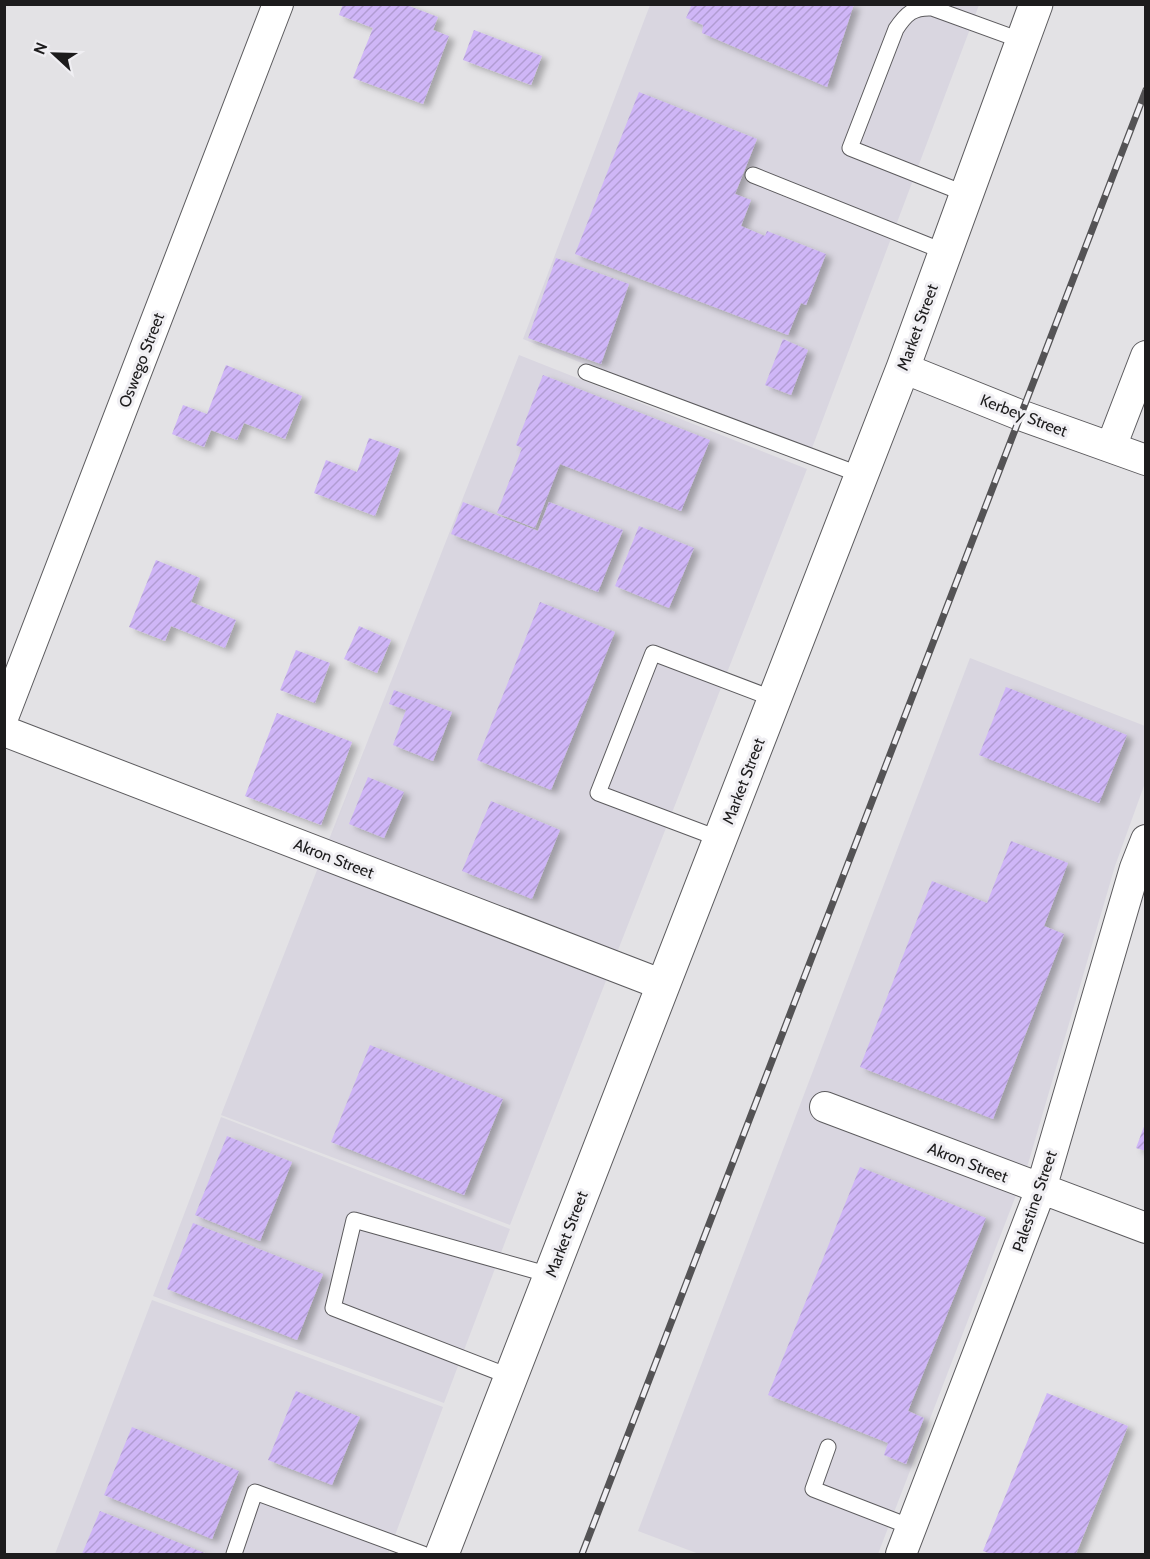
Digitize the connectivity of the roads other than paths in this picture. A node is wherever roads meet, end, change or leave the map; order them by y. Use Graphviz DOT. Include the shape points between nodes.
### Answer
graph roads {
  1 [pos="278,4"];
  2 [pos="1036,4"];
  3 [pos="917,6"];
  4 [pos="1023,41"];
  5 [pos="753,176"];
  6 [pos="966,194"];
  7 [pos="945,252"];
  8 [pos="1146,356"];
  9 [pos="903,368"];
  10 [pos="586,372"];
  11 [pos="1111,447"];
  12 [pos="1146,460"];
  13 [pos="861,475"];
  14 [pos="774,699"];
  15 [pos="4,715"];
  16 [pos="4,731"];
  17 [pos="720,839"];
  18 [pos="1146,840"];
  19 [pos="1140,869"];
  20 [pos="663,985"];
  21 [pos="825,1107"];
  22 [pos="1041,1189"];
  23 [pos="1146,1228"];
  24 [pos="550,1275"];
  25 [pos="511,1377"];
  26 [pos="828,1447"];
  27 [pos="906,1541"];
  28 [pos="234,1554"];
  29 [pos="423,1554"];
  30 [pos="442,1554"];
  1 -- 15 [label="street, Oswego Street"];
  2 -- 4 [label="main road, Market Street"];
  3 -- 4 [label="lane"];
  3 -- 6 [label="lane" via="896,29 850,148"];
  4 -- 6 [label="main road, Market Street"];
  5 -- 7 [label="lane"];
  6 -- 7 [label="main road, Market Street"];
  7 -- 9 [label="main road, Market Street"];
  8 -- 11 [label="street"];
  9 -- 11 [label="street, Kerbey Street"];
  9 -- 13 [label="main road, Market Street"];
  10 -- 13 [label="lane"];
  11 -- 12 [label="street, Kerbey Street"];
  13 -- 14 [label="main road, Market Street"];
  14 -- 17 [label="main road, Market Street"];
  14 -- 17 [label="lane" via="653,653 598,793"];
  16 -- 20 [label="street, Akron Street"];
  17 -- 20 [label="main road, Market Street"];
  18 -- 19 [label="street, Palestine Street"];
  19 -- 22 [label="street, Palestine Street"];
  20 -- 24 [label="main road, Market Street"];
  21 -- 22 [label="street, Akron Street"];
  22 -- 23 [label="street, Akron Street"];
  22 -- 27 [label="street, Palestine Street"];
  24 -- 25 [label="main road, Market Street"];
  24 -- 25 [label="lane" via="354,1220 333,1308"];
  25 -- 30 [label="main road, Market Street"];
  26 -- 27 [label="lane" via="813,1489"];
  28 -- 29 [label="lane" via="255,1492"];
}
